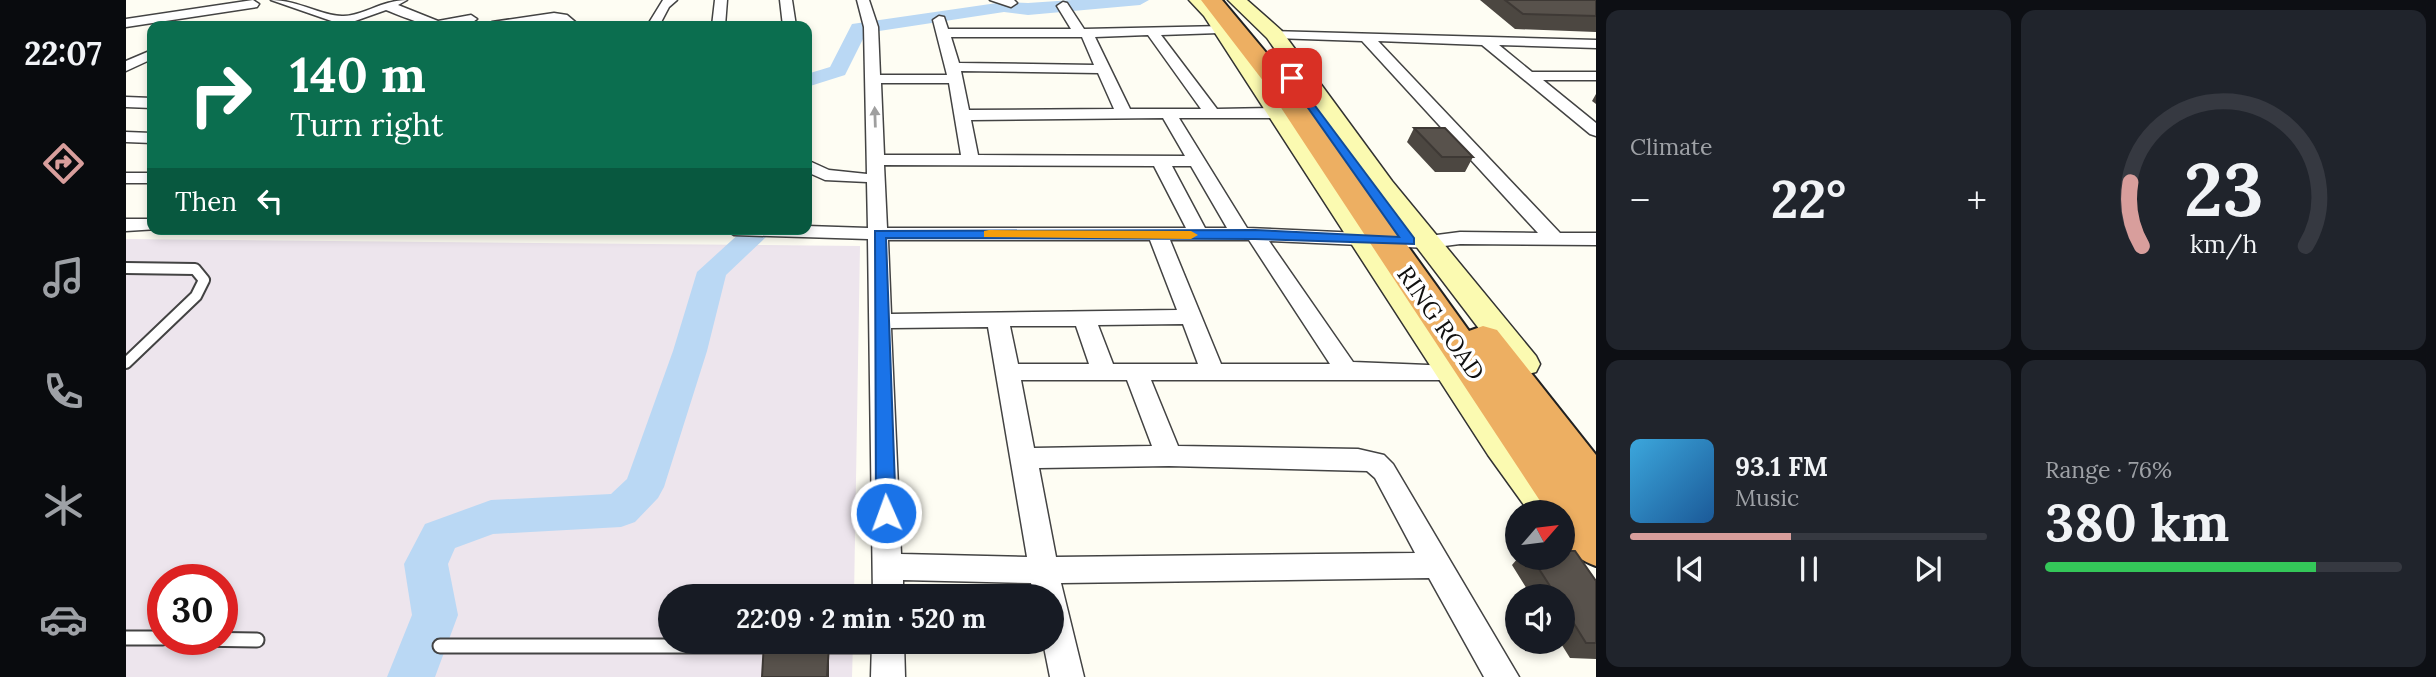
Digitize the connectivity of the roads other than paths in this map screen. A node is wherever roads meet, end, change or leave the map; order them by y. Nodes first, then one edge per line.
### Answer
1 (277, 0) edge
2 (401, 0) edge
3 (671, 0) edge
4 (721, 0) edge
5 (786, 0) edge
6 (853, 0) edge
7 (863, 0) edge
8 (996, 0) edge
9 (1237, 0) edge
10 (258, 1) edge
11 (1011, 3) dead end
12 (388, 5) junction
13 (1211, 5) edge
14 (1063, 6) dead end
15 (345, 20) joint
16 (218, 21) edge
17 (423, 21) edge
18 (526, 21) edge
19 (566, 21) edge
20 (656, 21) edge
21 (719, 21) edge
22 (789, 21) edge
23 (126, 25) edge
24 (864, 26) junction
25 (942, 27) joint
26 (1152, 32) junction
27 (1083, 33) junction
28 (1274, 34) junction
29 (1368, 39) junction
30 (1488, 42) junction
31 (1596, 44) edge
32 (147, 57) edge
33 (126, 69) edge
34 (1102, 69) junction
35 (147, 71) edge
36 (954, 73) junction
37 (1530, 76) junction
38 (1596, 76) edge
39 (873, 79) junction
40 (126, 102) edge
41 (147, 103) edge
42 (1279, 113) junction
43 (963, 115) junction
44 (1214, 115) junction
45 (1125, 116) junction
46 (1170, 116) junction
47 (1596, 131) edge
48 (126, 137) edge
49 (147, 138) edge
50 (970, 159) junction
51 (877, 160) junction
52 (1160, 160) junction
53 (1199, 161) junction
54 (812, 168) edge
55 (126, 178) edge
56 (147, 178) edge
57 (863, 178) junction
58 (126, 225) edge
59 (147, 225) edge
60 (812, 232) edge
61 (872, 234) junction
62 (1248, 234) junction
63 (1158, 235) junction
64 (1199, 235) junction
65 (1555, 239) junction
66 (1596, 239) edge
67 (1397, 241) junction
68 (126, 268) edge
69 (1191, 317) junction
70 (1085, 319) junction
71 (879, 321) junction
72 (998, 321) junction
73 (126, 363) edge
74 (1103, 370) junction
75 (1342, 370) junction
76 (1007, 372) junction
77 (1136, 372) junction
78 (1213, 372) junction
79 (1453, 374) junction
80 (1169, 456) junction
81 (1025, 458) junction
82 (1596, 460) edge
83 (1596, 488) edge
84 (1543, 500) edge
85 (1575, 536) edge
86 (1596, 545) edge
87 (1596, 556) edge
88 (1438, 565) junction
89 (888, 582) edge
90 (1046, 583) edge
91 (126, 638) edge
92 (147, 638) edge
93 (238, 640) edge
94 (257, 640) dead end
95 (440, 646) dead end
96 (1063, 654) edge
97 (888, 655) edge
98 (1068, 677) edge
99 (1502, 677) edge

1 - 15 street
2 - 12 street
3 - 20 street
4 - 21 street
5 - 22 street
6 - 24 street
7 - 24 street
8 - 11 street
9 - 28 street
10 - 16 street
10 - 23 street
12 - 15 street
12 - 17 street
13 - 26 street
13 - 42 street
13 - 67 highway, RING ROAD
14 - 27 street
18 - 19 street
24 - 39 street
24 - 57 street
25 - 27 street
25 - 36 street
26 - 27 street
26 - 44 street
27 - 34 street
28 - 29 street
28 - 67 street
29 - 30 street
29 - 65 street
30 - 31 street
30 - 37 street
32 - 33 street
33 - 35 street
34 - 36 street
34 - 45 street
36 - 39 street
36 - 43 street
37 - 38 street
37 - 47 street
51 -> 39 street
40 - 41 street
42 - 44 street
42 - 67 street
43 - 45 street
43 - 50 street
44 - 46 street
45 - 46 street
46 - 53 street
48 - 49 street
50 - 51 street
50 - 52 street
51 - 61 street
52 - 53 street
52 - 64 street
53 - 62 street
54 - 57 street
55 - 56 street
57 - 61 street
58 - 59 street
60 - 61 street
61 - 63 street
61 - 71 street
62 - 64 street
62 - 67 street
62 - 75 street
63 - 64 street
63 - 69 street
65 - 66 street
65 - 67 street
67 - 79 street
67 - 82 street
67 - 83 highway, RING ROAD
67 - 86 highway, RING ROAD
68 - 73 lane
69 - 70 street
69 - 78 street
70 - 72 street
70 - 74 street
71 - 72 street
71 - 89 street
72 - 76 street
74 - 76 street
74 - 77 street
75 - 78 street
75 - 79 street
76 - 81 street
77 - 78 street
77 - 80 street
79 - 84 street
80 - 81 street
80 - 88 street
81 - 90 street
85 - 87 street
88 - 90 street
88 - 99 street
89 - 90 street
91 - 92 lane
93 - 94 lane
95 - 97 lane
96 - 98 street

